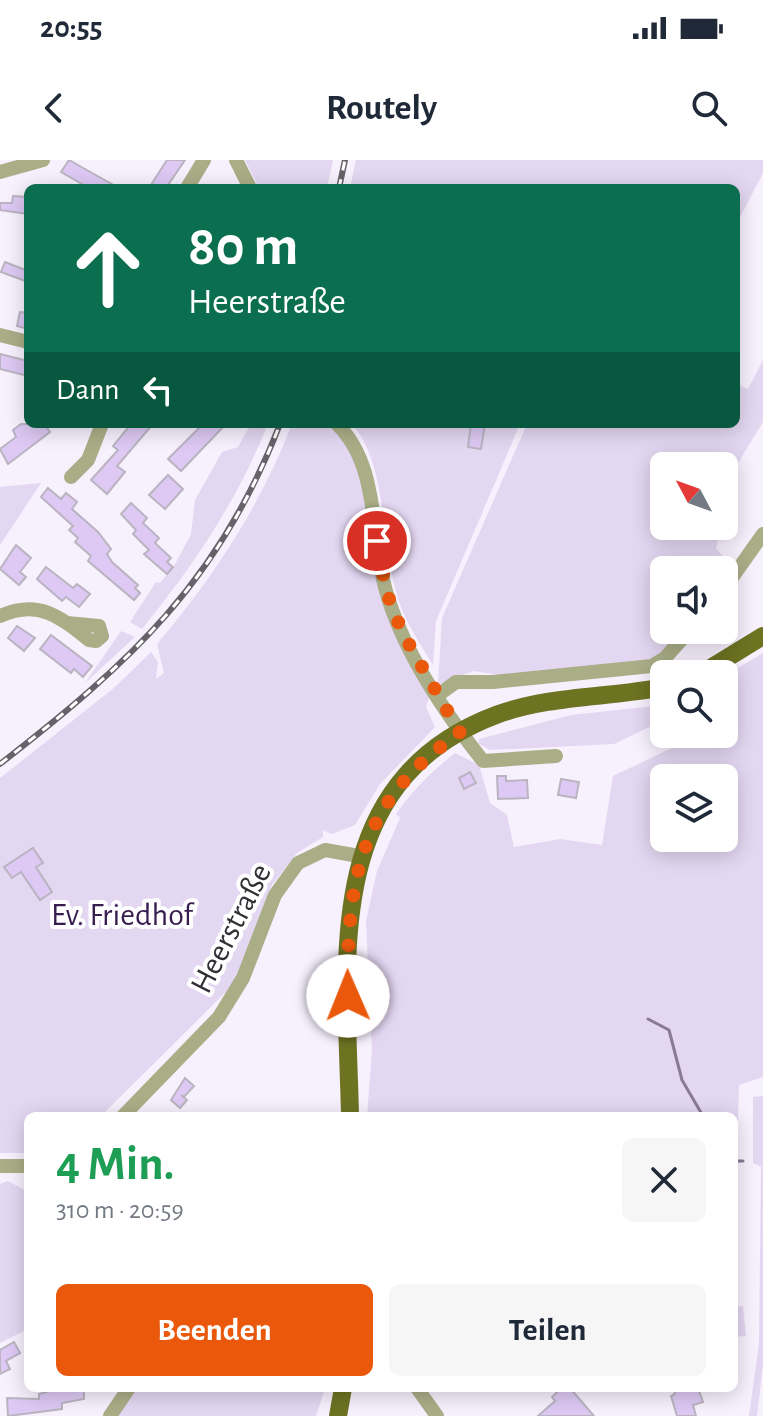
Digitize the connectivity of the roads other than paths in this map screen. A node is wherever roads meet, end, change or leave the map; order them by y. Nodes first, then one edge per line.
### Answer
1 (43, 160) edge
2 (204, 160) edge
3 (236, 160) edge
4 (0, 172) edge
5 (189, 184) edge
6 (248, 184) edge
7 (0, 335) edge
8 (24, 341) edge
9 (100, 428) edge
10 (342, 428) edge
11 (71, 477) dead end
12 (763, 534) edge
13 (738, 569) edge
14 (0, 616) edge
15 (67, 623) dead end
16 (763, 636) edge
17 (678, 644) edge
18 (724, 660) edge
19 (650, 689) edge
20 (438, 695) junction
21 (460, 733) junction
22 (556, 756) dead end
23 (359, 856) junction
24 (127, 1112) edge
25 (350, 1112) edge
26 (0, 1166) edge
27 (24, 1166) edge
28 (126, 1392) edge
29 (342, 1392) edge
30 (420, 1392) edge
31 (110, 1416) edge
32 (338, 1416) edge
33 (437, 1416) edge

1 - 4 street
2 - 5 street
3 - 6 street
7 - 8 street
9 - 11 street
10 - 20 street
12 - 13 street
14 - 15 street
16 - 18 main road
17 - 20 street
19 - 21 main road
20 - 21 street
21 - 22 street
21 - 23 main road
23 - 24 street, Heerstraße
23 - 25 main road
26 - 27 street
28 - 31 street
29 - 32 main road
30 - 33 street

